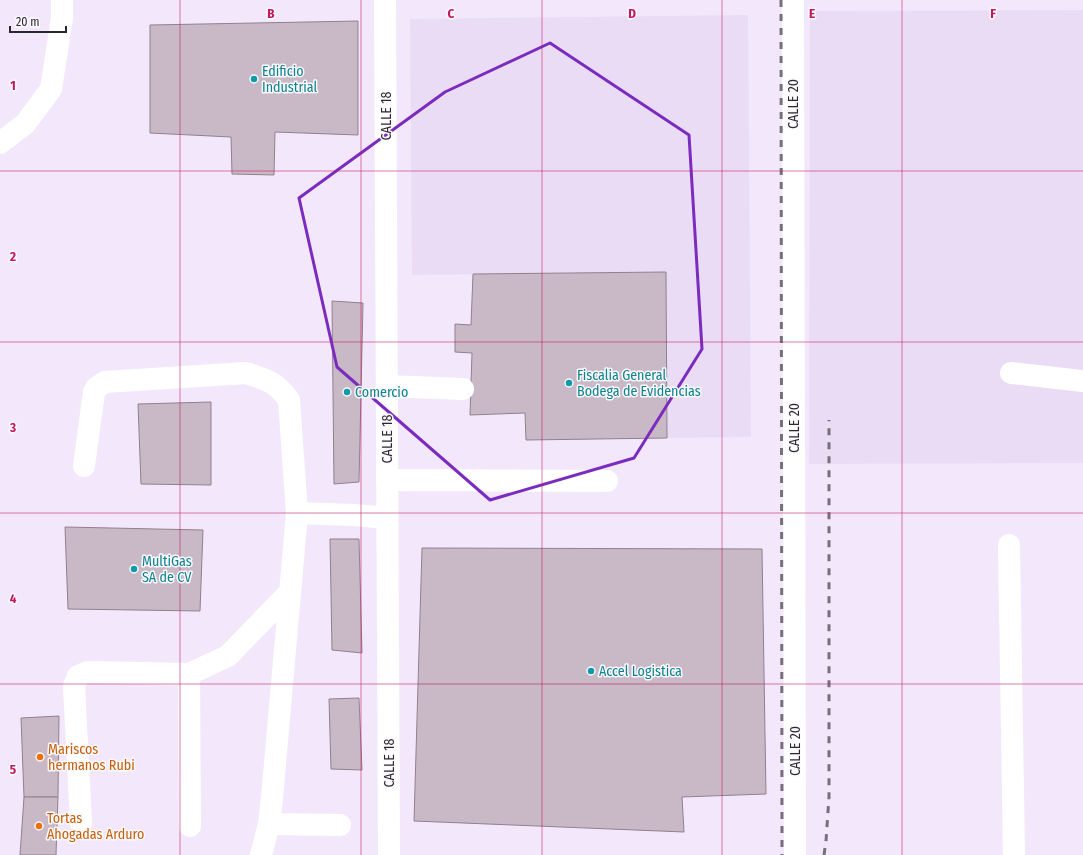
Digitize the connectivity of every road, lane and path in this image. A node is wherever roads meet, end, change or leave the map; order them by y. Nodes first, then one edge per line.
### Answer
1 (62, 0) edge
2 (385, 0) edge
3 (793, 0) edge
4 (0, 143) edge
5 (1011, 373) dead end
6 (1083, 381) edge
7 (387, 386) junction
8 (463, 389) dead end
9 (84, 466) dead end
10 (387, 480) junction
11 (607, 481) dead end
12 (296, 513) junction
13 (387, 518) junction
14 (1009, 545) dead end
15 (290, 592) junction
16 (189, 674) junction
17 (81, 823) dead end
18 (269, 824) junction
19 (340, 825) dead end
20 (190, 826) dead end
21 (261, 855) edge
22 (389, 855) edge
23 (795, 855) edge
24 (1014, 855) edge

1 - 4 street
2 - 7 street, CALLE 18
3 - 23 street, CALLE 20
5 - 6 street
7 - 8 street
7 - 10 street, CALLE 18
9 - 12 street
10 - 11 street
10 - 13 street, CALLE 18
12 - 13 street
12 - 15 street
13 - 22 street, CALLE 18
14 - 24 street
15 - 16 street
15 - 18 street
16 - 17 street
16 - 20 street
18 - 19 street
18 - 21 street

